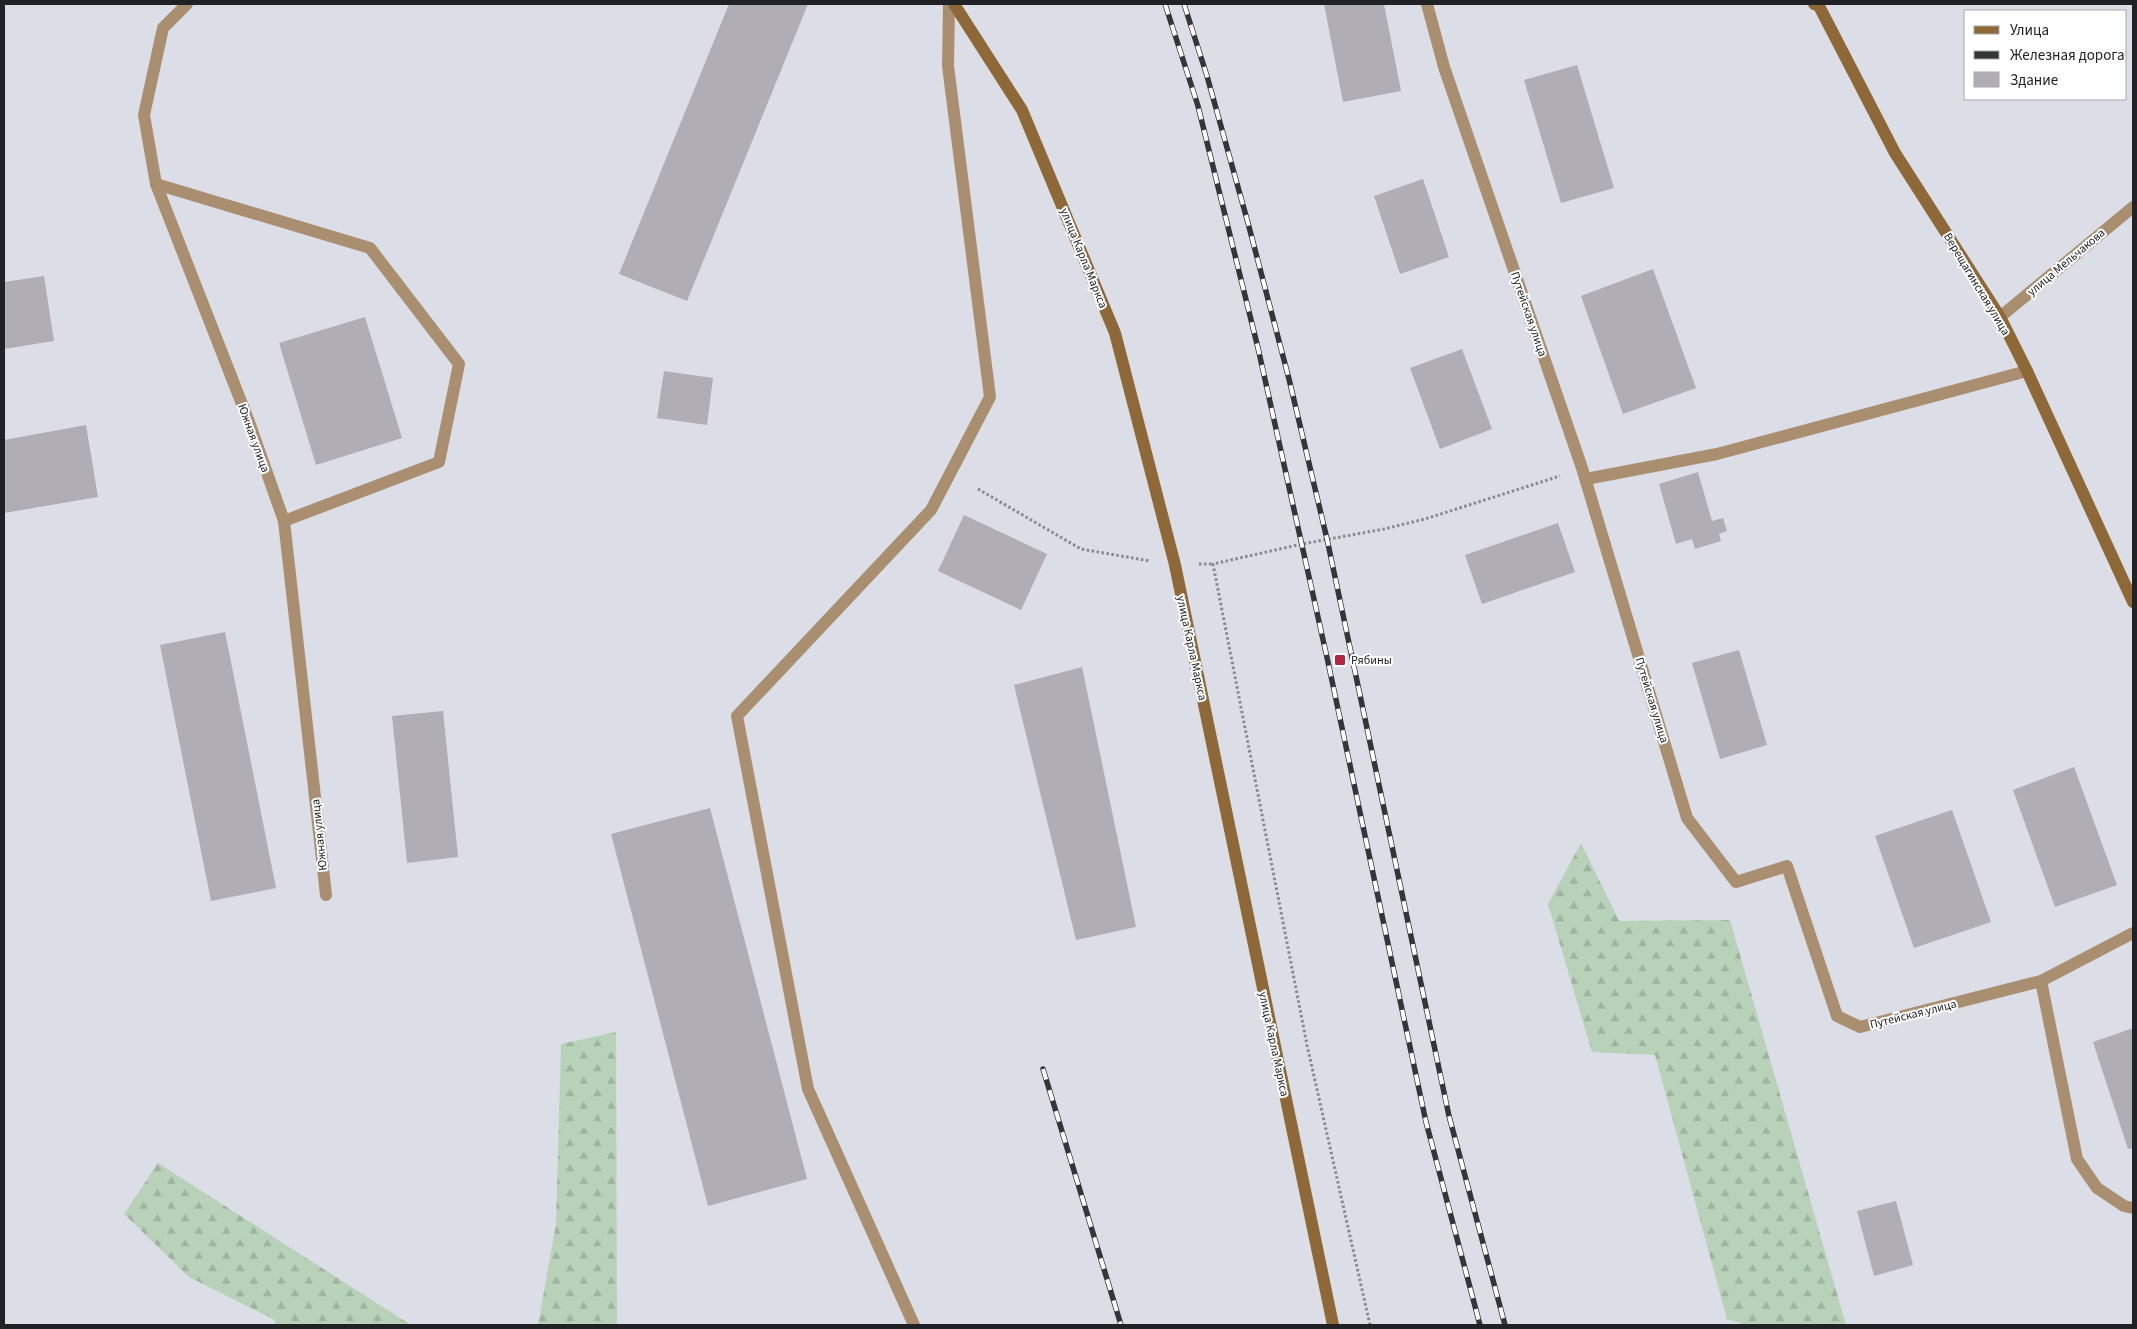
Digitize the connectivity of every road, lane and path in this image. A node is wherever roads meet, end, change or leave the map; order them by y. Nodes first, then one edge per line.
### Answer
1 (187, 4) edge
2 (949, 4) edge
3 (954, 4) edge
4 (1427, 4) edge
5 (1817, 4) edge
6 (156, 184) junction
7 (2133, 207) edge
8 (2000, 317) junction
9 (2027, 371) junction
10 (1584, 474) junction
11 (978, 489) dead end
12 (284, 521) junction
13 (1213, 564) junction
14 (1175, 566) junction
15 (2133, 602) edge
16 (326, 895) dead end
17 (2133, 933) edge
18 (2042, 981) junction
19 (2133, 1208) edge
20 (914, 1325) edge
21 (1333, 1325) edge
22 (1370, 1325) edge

1 - 6 street, Южная улица
2 - 20 street
3 - 14 main road, улица Карла Маркса
4 - 10 street, Путейская улица
5 - 8 main road, Верещагинская улица
6 - 12 street, Южная улица
6 - 12 street
7 - 8 street, улица Мельчакова
8 - 9 main road, Верещагинская улица
9 - 10 street
9 - 15 main road, Верещагинская улица
10 - 13 path
10 - 18 street, Путейская улица
11 - 14 path
12 - 16 street, Южная улица
13 - 14 path
13 - 22 path
14 - 21 main road, улица Карла Маркса
17 - 18 street, Путейская улица
18 - 19 street

